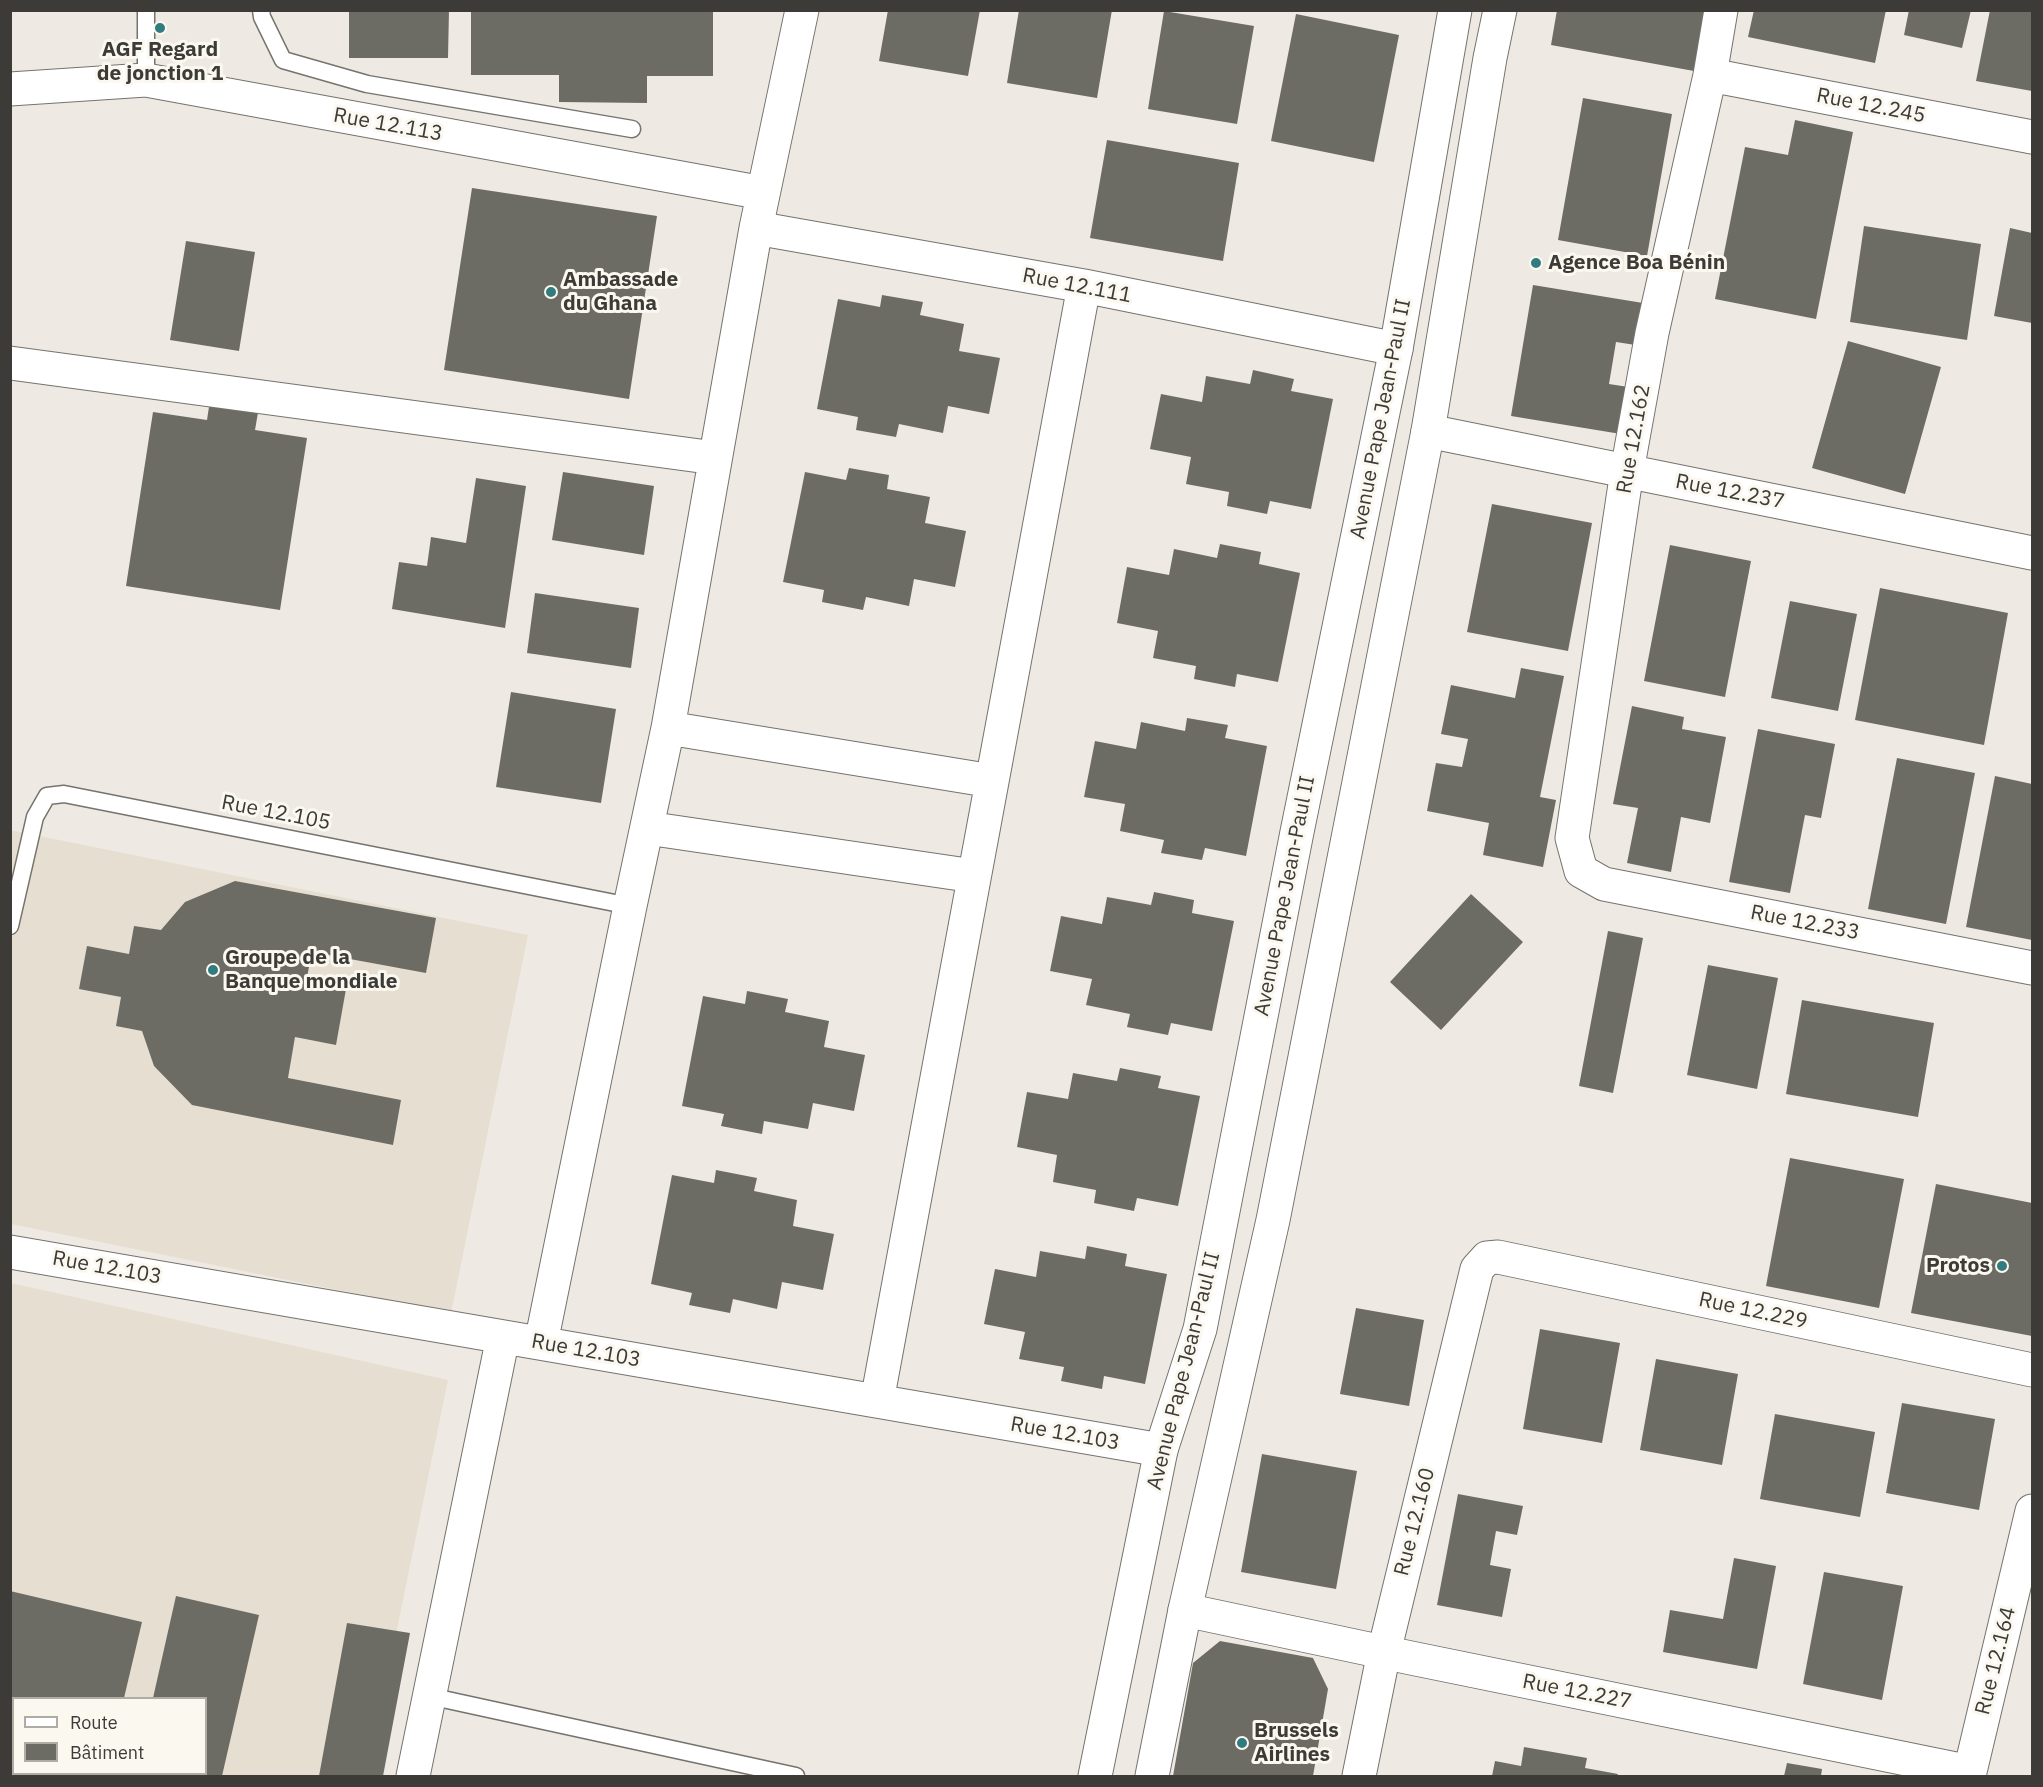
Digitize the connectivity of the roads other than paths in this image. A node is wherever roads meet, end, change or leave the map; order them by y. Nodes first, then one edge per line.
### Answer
1 (146, 10) edge
2 (261, 10) edge
3 (802, 10) edge
4 (1455, 10) edge
5 (1500, 10) edge
6 (1721, 10) edge
7 (1710, 75) junction
8 (146, 80) junction
9 (10, 89) edge
10 (632, 129) dead end
11 (2032, 137) edge
12 (763, 193) junction
13 (756, 228) junction
14 (1084, 286) junction
15 (1396, 349) junction
16 (10, 363) edge
17 (1428, 431) junction
18 (715, 458) junction
19 (1627, 471) junction
20 (2032, 553) edge
21 (668, 728) junction
22 (992, 781) junction
23 (647, 828) junction
24 (1581, 871) joint
25 (974, 876) junction
26 (630, 906) junction
27 (10, 926) edge
28 (2032, 968) edge
29 (10, 1252) edge
30 (1477, 1269) joint
31 (503, 1337) junction
32 (541, 1343) junction
33 (2032, 1370) edge
34 (877, 1401) junction
35 (1161, 1450) junction
36 (2032, 1512) edge
37 (1185, 1610) junction
38 (1384, 1652) junction
39 (429, 1696) junction
40 (1969, 1774) edge
41 (413, 1776) edge
42 (796, 1776) edge
43 (1095, 1776) edge
44 (1152, 1776) edge
45 (1359, 1776) edge

1 - 8 lane
2 - 10 lane
3 - 12 street
4 - 15 street, Avenue Pape Jean-Paul II
5 - 17 street
6 - 7 street, Rue 12.162
7 - 11 street, Rue 12.245
7 - 19 street, Rue 12.162
8 - 9 street, Rue 12.113
8 - 12 street, Rue 12.113
12 - 13 street
13 - 14 street, Rue 12.111
13 - 18 street
14 - 15 street, Rue 12.111
14 - 22 street
15 - 35 street, Avenue Pape Jean-Paul II
16 - 18 street
17 - 19 street, Rue 12.237
17 - 37 street
18 - 21 street
19 - 20 street, Rue 12.237
19 - 24 street, Rue 12.162
21 - 22 street
21 - 23 street
22 - 25 street
23 - 25 street
23 - 26 street
24 - 28 street, Rue 12.233
25 - 34 street
26 - 27 lane, Rue 12.105
26 - 32 street
29 - 31 street, Rue 12.103
30 - 33 street, Rue 12.229
30 - 38 street, Rue 12.160
31 - 32 street, Rue 12.103
31 - 39 street
32 - 34 street, Rue 12.103
34 - 35 street, Rue 12.103
35 - 43 street, Avenue Pape Jean-Paul II
36 - 40 street, Rue 12.164
37 - 38 street, Rue 12.227
37 - 44 street
38 - 40 street, Rue 12.227
38 - 45 street, Rue 12.160
39 - 41 street
39 - 42 lane

